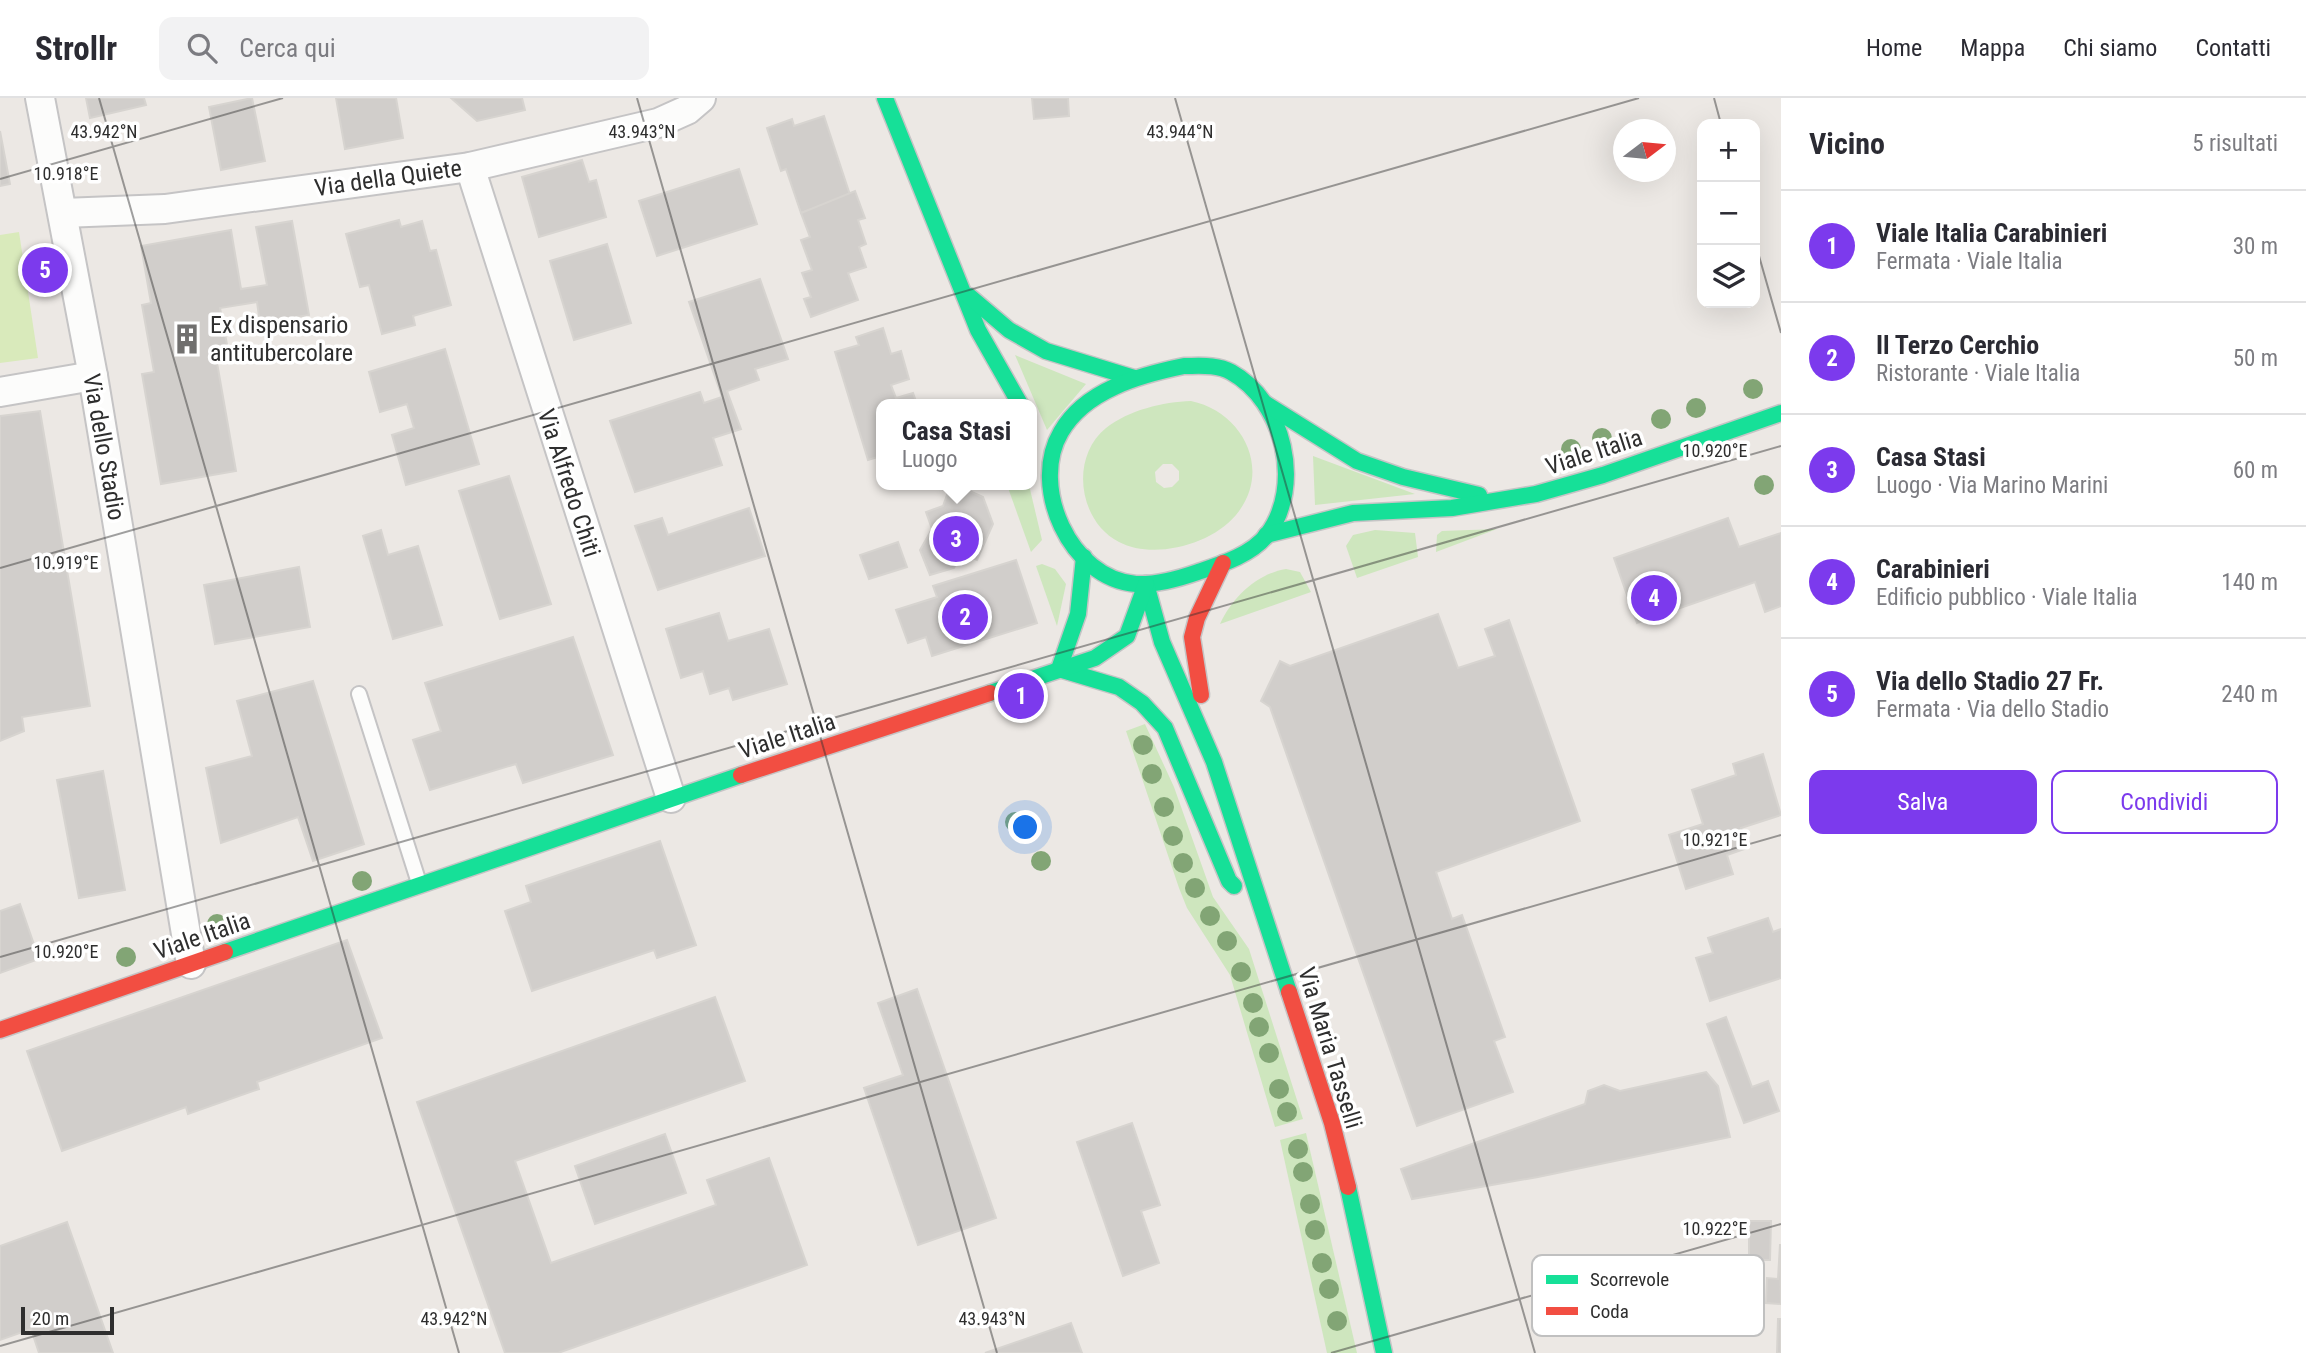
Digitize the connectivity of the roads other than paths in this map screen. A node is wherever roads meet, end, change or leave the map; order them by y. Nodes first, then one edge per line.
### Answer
1 (40, 98) edge
2 (701, 98) edge
3 (886, 98) edge
4 (470, 167) junction
5 (63, 213) junction
6 (965, 292) junction
7 (93, 376) junction
8 (1133, 378) junction
9 (0, 392) edge
10 (1017, 399) edge
11 (1266, 404) junction
12 (1781, 413) edge
13 (1039, 444) dead end
14 (1049, 471) junction
15 (1498, 499) junction
16 (1266, 536) junction
17 (1084, 558) junction
18 (1223, 563) junction
19 (1146, 584) junction
20 (1059, 670) junction
21 (359, 694) dead end
22 (1214, 762) junction
23 (671, 799) junction
24 (419, 885) junction
25 (1264, 916) junction
26 (191, 964) junction
27 (0, 1030) edge
28 (1384, 1353) edge

1 - 5 street, Via dello Stadio
2 - 4 street, Via della Quiete
3 - 6 street
4 - 5 street, Via della Quiete
4 - 23 street, Via Alfredo Chiti
5 - 7 street, Via dello Stadio
6 - 8 street
6 - 10 street
7 - 9 street
7 - 26 street, Via dello Stadio
8 - 11 street
8 - 14 street
11 - 15 street, Viale Italia
11 - 16 street
12 - 15 street, Viale Italia
13 - 14 street
14 - 17 street
15 - 16 street, Viale Italia
16 - 18 street
17 - 19 street
17 - 20 street
18 - 19 street
18 - 22 street, Via Maria Tasselli
19 - 20 street, Viale Italia
19 - 22 street, Via Maria Tasselli
20 - 23 street, Viale Italia
20 - 25 street
21 - 24 lane
22 - 25 street, Via Maria Tasselli
23 - 24 street, Viale Italia
24 - 26 street, Viale Italia
25 - 28 street, Via Maria Tasselli
26 - 27 street, Viale Italia

